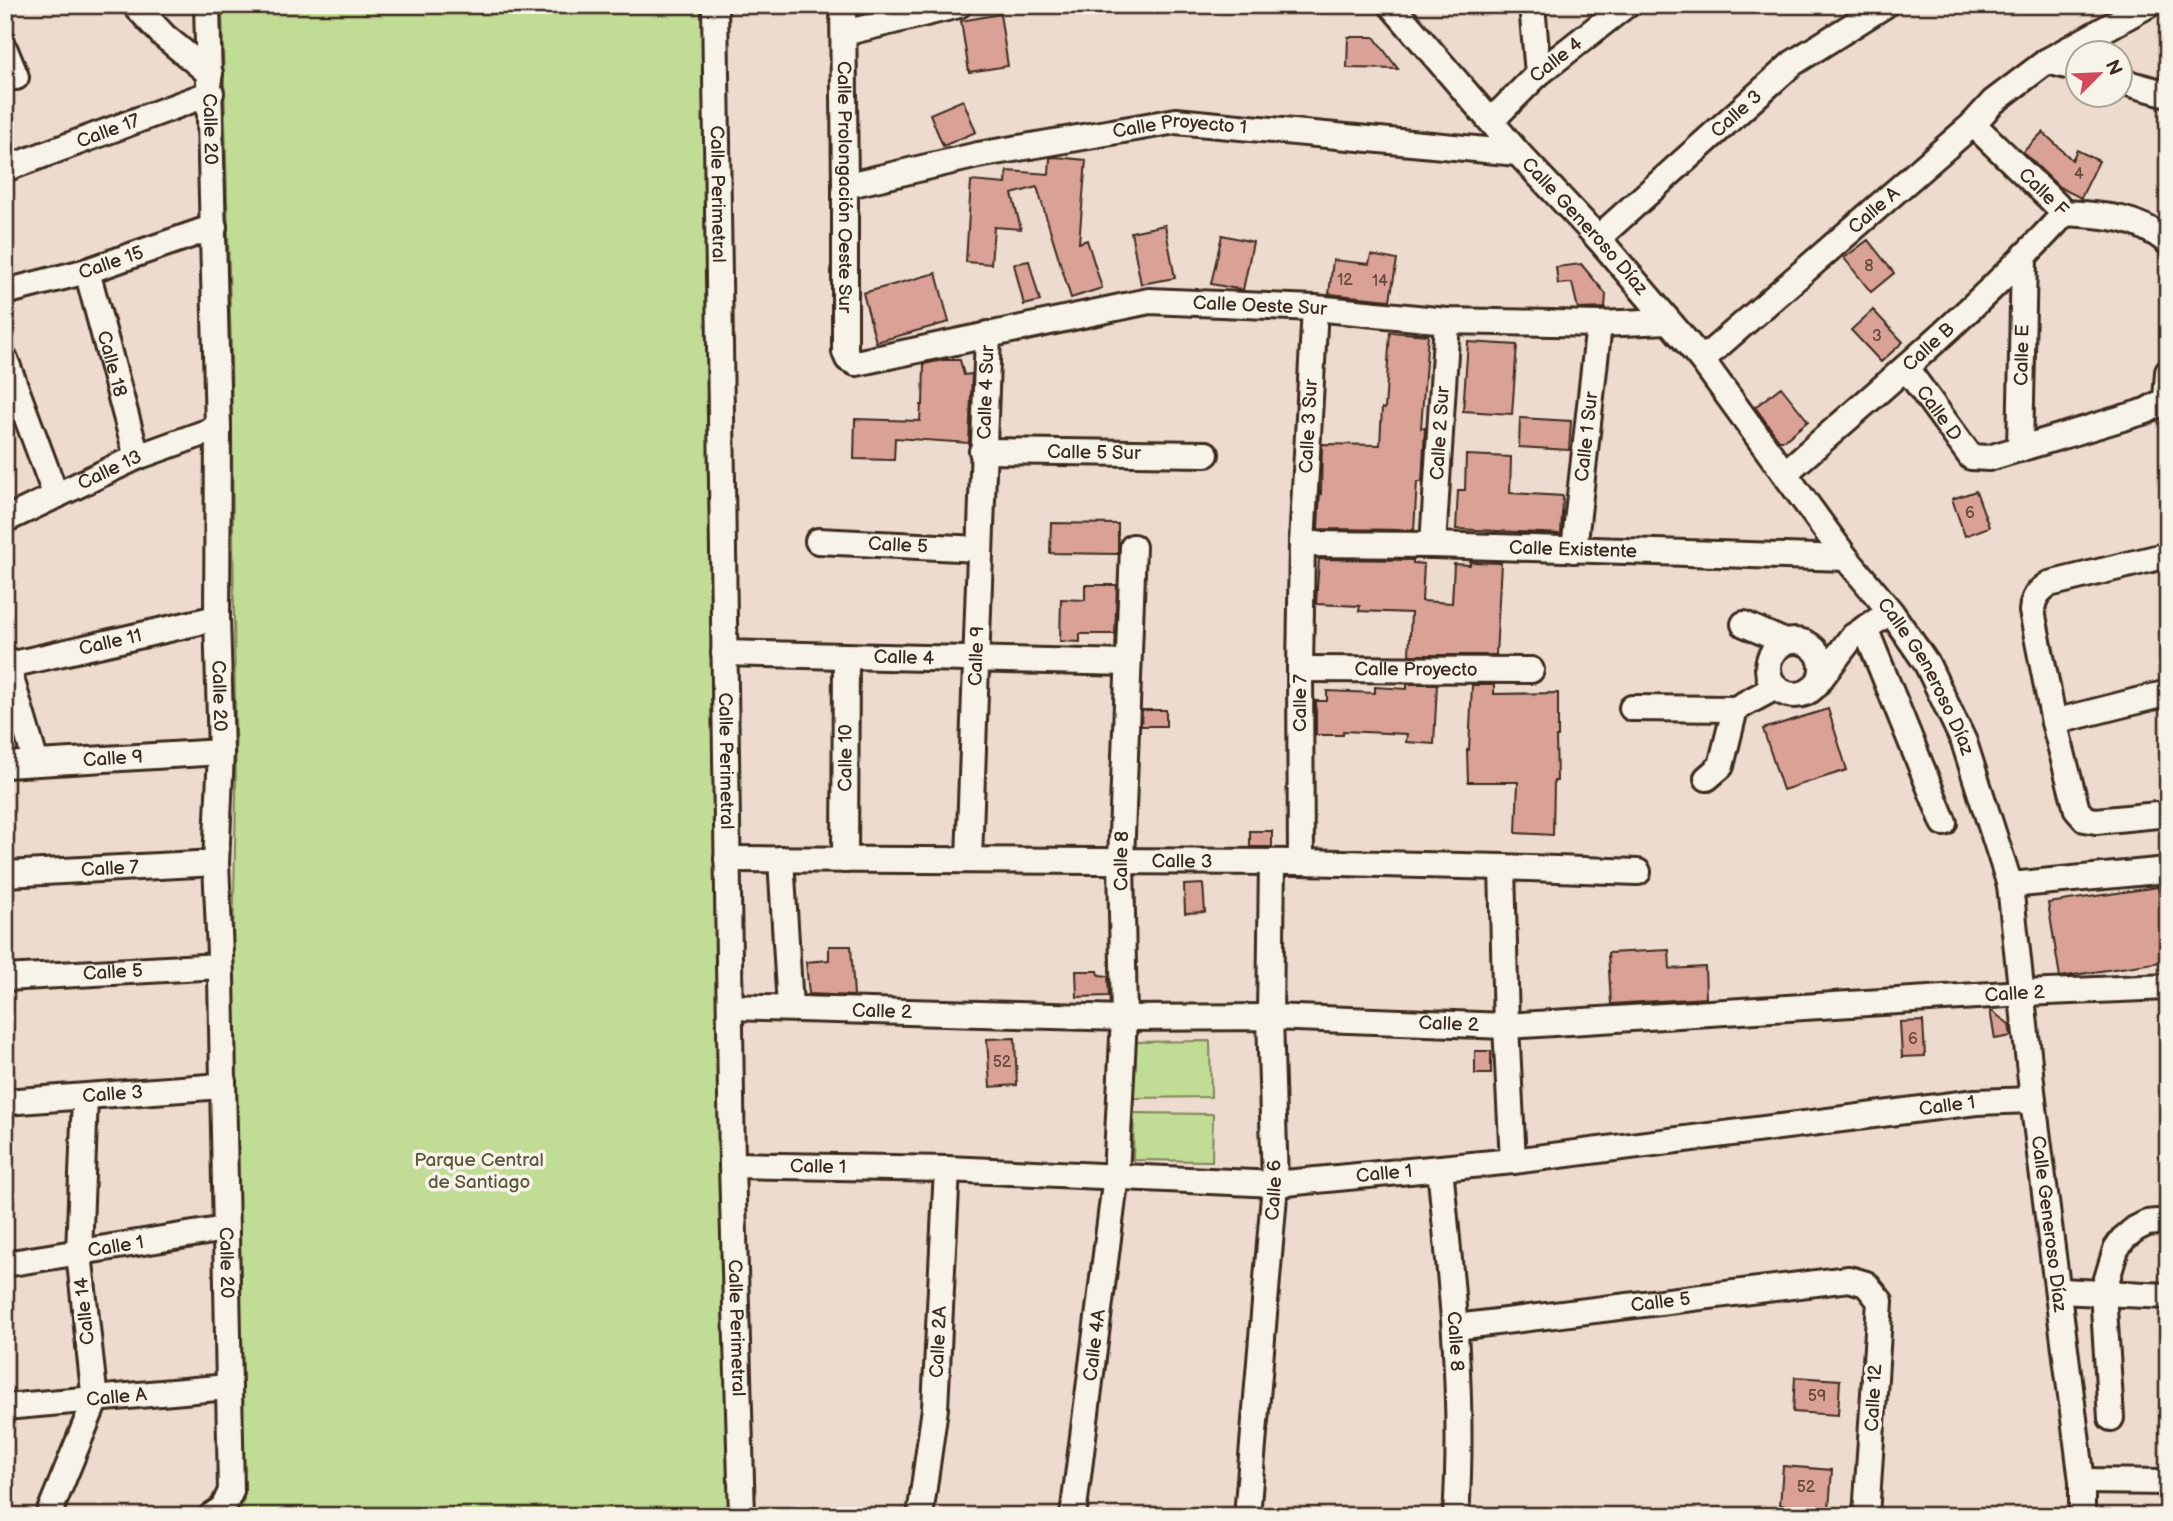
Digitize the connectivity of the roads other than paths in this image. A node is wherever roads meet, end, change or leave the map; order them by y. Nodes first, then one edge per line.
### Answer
1 (135, 5) edge
2 (207, 5) edge
3 (715, 5) edge
4 (843, 5) edge
5 (959, 5) edge
6 (1391, 5) edge
7 (1532, 5) edge
8 (1626, 5) edge
9 (1885, 5) edge
10 (2148, 5) edge
11 (844, 33) junction
12 (5, 50) edge
13 (2047, 61) junction
14 (2064, 65) edge
15 (1538, 74) junction
16 (16, 77) dead end
17 (210, 83) junction
18 (2134, 85) edge
19 (2168, 94) edge
20 (1492, 120) junction
21 (1973, 124) junction
22 (1518, 153) junction
23 (5, 169) edge
24 (845, 186) junction
25 (2065, 213) junction
26 (214, 228) junction
27 (1598, 238) junction
28 (2168, 242) edge
29 (2024, 258) junction
30 (87, 271) junction
31 (5, 292) edge
32 (1315, 308) junction
33 (1447, 321) junction
34 (1668, 321) junction
35 (1599, 324) junction
36 (988, 334) junction
37 (5, 359) edge
38 (1702, 360) junction
39 (856, 362) joint
40 (1906, 368) junction
41 (2168, 372) edge
42 (218, 428) junction
43 (2020, 449) junction
44 (982, 451) junction
45 (1206, 454) dead end
46 (136, 457) junction
47 (1785, 473) junction
48 (56, 496) junction
49 (5, 520) edge
50 (818, 541) dead end
51 (1302, 544) junction
52 (1433, 545) junction
53 (1133, 547) dead end
54 (979, 549) junction
55 (1574, 550) junction
56 (2168, 555) edge
57 (1846, 558) junction
58 (1891, 612) junction
59 (217, 618) junction
60 (1744, 624) dead end
61 (1858, 633) junction
62 (1785, 642) junction
63 (1815, 648) junction
64 (724, 653) junction
65 (846, 657) junction
66 (975, 659) junction
67 (6, 663) edge
68 (1128, 663) junction
69 (1300, 669) junction
70 (1531, 670) dead end
71 (1821, 678) junction
72 (1776, 687) junction
73 (2168, 693) edge
74 (1632, 708) dead end
75 (1735, 709) junction
76 (2054, 722) junction
77 (221, 752) junction
78 (36, 763) junction
79 (5, 765) edge
80 (1707, 778) dead end
81 (2168, 814) edge
82 (1944, 823) dead end
83 (727, 859) junction
84 (780, 859) junction
85 (969, 859) junction
86 (845, 860) junction
87 (1121, 861) junction
88 (1272, 862) junction
89 (1301, 862) junction
90 (216, 863) junction
91 (1502, 867) junction
92 (2168, 870) edge
93 (1638, 872) dead end
94 (5, 874) edge
95 (2010, 885) junction
96 (220, 966) junction
97 (5, 978) edge
98 (2168, 987) edge
99 (2023, 993) junction
100 (730, 1007) junction
101 (790, 1007) junction
102 (1269, 1017) junction
103 (1124, 1018) junction
104 (1506, 1026) junction
105 (222, 1086) junction
106 (85, 1097) junction
107 (2033, 1100) junction
108 (5, 1102) edge
109 (1513, 1161) junction
110 (732, 1165) junction
111 (947, 1169) junction
112 (1440, 1169) junction
113 (1116, 1175) junction
114 (1275, 1184) junction
115 (2168, 1221) edge
116 (225, 1229) junction
117 (79, 1253) junction
118 (5, 1264) edge
119 (1866, 1284) joint
120 (2059, 1291) junction
121 (2103, 1292) junction
122 (2168, 1296) edge
123 (1456, 1327) junction
124 (228, 1387) junction
125 (95, 1401) junction
126 (5, 1407) edge
127 (2110, 1418) dead end
128 (2082, 1480) junction
129 (2168, 1482) edge
130 (225, 1513) edge
131 (48, 1516) edge
132 (741, 1516) edge
133 (920, 1516) edge
134 (1073, 1516) edge
135 (1247, 1516) edge
136 (1456, 1516) edge
137 (1866, 1516) edge
138 (2082, 1516) edge

1 - 17 street
2 - 17 street, Calle 20
3 - 64 street, Calle Perimetral
4 - 11 street, Calle Prolongación Oeste Sur
5 - 11 street
6 - 20 street, Calle Generoso Díaz
7 - 15 street
8 - 15 street, Calle 4
9 - 27 street, Calle 3
10 - 13 street, Calle A
11 - 24 street, Calle Prolongación Oeste Sur
12 - 16 street
13 - 14 street
13 - 21 street, Calle A
15 - 20 street, Calle 4
17 - 23 street, Calle 17
17 - 26 street, Calle 20
18 - 19 street
20 - 22 street, Calle Generoso Díaz
21 - 25 street, Calle F
21 - 38 street, Calle A
22 - 24 street, Calle Proyecto 1
22 - 27 street, Calle Generoso Díaz
24 - 39 street, Calle Prolongación Oeste Sur
25 - 28 street, Calle F
25 - 29 street, Calle B
26 - 30 street, Calle 15
26 - 42 street, Calle 20
27 - 34 street, Calle Generoso Díaz
29 - 40 street, Calle B
29 - 43 street, Calle E
30 - 31 street, Calle 15
30 - 46 street, Calle 18
32 - 33 street, Calle Oeste Sur
32 - 36 street, Calle Oeste Sur
32 - 51 street, Calle 3 Sur
33 - 35 street, Calle Oeste Sur
33 - 52 street, Calle 2 Sur
34 - 35 street, Calle Oeste Sur
34 - 38 street, Calle Generoso Díaz
35 - 55 street, Calle 1 Sur
36 - 39 street, Calle Oeste Sur
36 - 44 street, Calle 4 Sur
37 - 48 street
38 - 47 street, Calle Generoso Díaz
40 - 43 street, Calle D
40 - 47 street, Calle B
41 - 43 street
42 - 46 street, Calle 13
42 - 59 street, Calle 20
44 - 45 street, Calle 5 Sur
44 - 54 street, Calle 9
46 - 48 street, Calle 13
47 - 57 street, Calle Generoso Díaz
48 - 49 street, Calle 13
50 - 54 street, Calle 5
51 - 52 street, Calle Existente
51 - 69 street, Calle 7
52 - 55 street, Calle Existente
53 - 68 street, Calle 8
54 - 66 street, Calle 9
55 - 57 street, Calle Existente
56 - 76 street
57 - 58 street, Calle Generoso Díaz
58 - 61 street
58 - 95 street, Calle Generoso Díaz
59 - 67 street, Calle 11
59 - 77 street, Calle 20
60 - 62 street
61 - 63 street
61 - 71 street
61 - 82 street
62 - 63 street
62 - 72 street
63 - 71 street
64 - 65 street, Calle 4
64 - 83 street, Calle Perimetral
65 - 66 street, Calle 4
65 - 86 street, Calle 10
66 - 68 street, Calle 4
66 - 85 street, Calle 9
67 - 78 street
68 - 87 street, Calle 8
69 - 70 street, Calle Proyecto
69 - 89 street, Calle 7
71 - 72 street
72 - 75 street
73 - 76 street
74 - 75 street
75 - 80 street
76 - 81 street
77 - 78 street, Calle 9
77 - 90 street, Calle 20
78 - 79 street, Calle 9
83 - 84 street, Calle 3
83 - 100 street, Calle Perimetral
84 - 86 street, Calle 3
84 - 101 street
85 - 86 street, Calle 3
85 - 87 street, Calle 3
87 - 88 street, Calle 3
87 - 103 street, Calle 8
88 - 89 street, Calle 3
88 - 102 street, Calle 6
89 - 91 street, Calle 3
90 - 94 street, Calle 7
90 - 96 street, Calle 20
91 - 93 street, Calle 3
91 - 104 street
92 - 95 street
95 - 99 street, Calle Generoso Díaz
96 - 97 street, Calle 5
96 - 105 street, Calle 20
98 - 99 street, Calle 2
99 - 104 street, Calle 2
99 - 107 street, Calle Generoso Díaz
100 - 101 street, Calle 2
100 - 110 street, Calle Perimetral
101 - 103 street, Calle 2
102 - 103 street, Calle 2
102 - 104 street, Calle 2
102 - 114 street, Calle 6
103 - 113 street, Calle 8
104 - 109 street
105 - 106 street, Calle 3
105 - 116 street, Calle 20
106 - 108 street, Calle 3
106 - 117 street, Calle 14
107 - 109 street, Calle 1
107 - 120 street, Calle Generoso Díaz
109 - 112 street, Calle 1
110 - 111 street, Calle 1
110 - 132 street, Calle Perimetral
111 - 113 street, Calle 1
111 - 133 street, Calle 2A
112 - 114 street, Calle 1
112 - 123 street, Calle 8
113 - 114 street, Calle 1
113 - 134 street, Calle 4A
114 - 135 street, Calle 6
115 - 121 street
116 - 117 street, Calle 1
116 - 124 street, Calle 20
117 - 118 street, Calle 1
117 - 125 street, Calle 14
119 - 123 street, Calle 5
119 - 137 street, Calle 12
120 - 121 street
120 - 128 street, Calle Generoso Díaz
121 - 122 street
121 - 127 street
123 - 136 street, Calle 8
124 - 125 street, Calle A
124 - 130 street, Calle 20
125 - 126 street, Calle A
125 - 131 street, Calle 14
128 - 129 street
128 - 138 street, Calle Generoso Díaz

